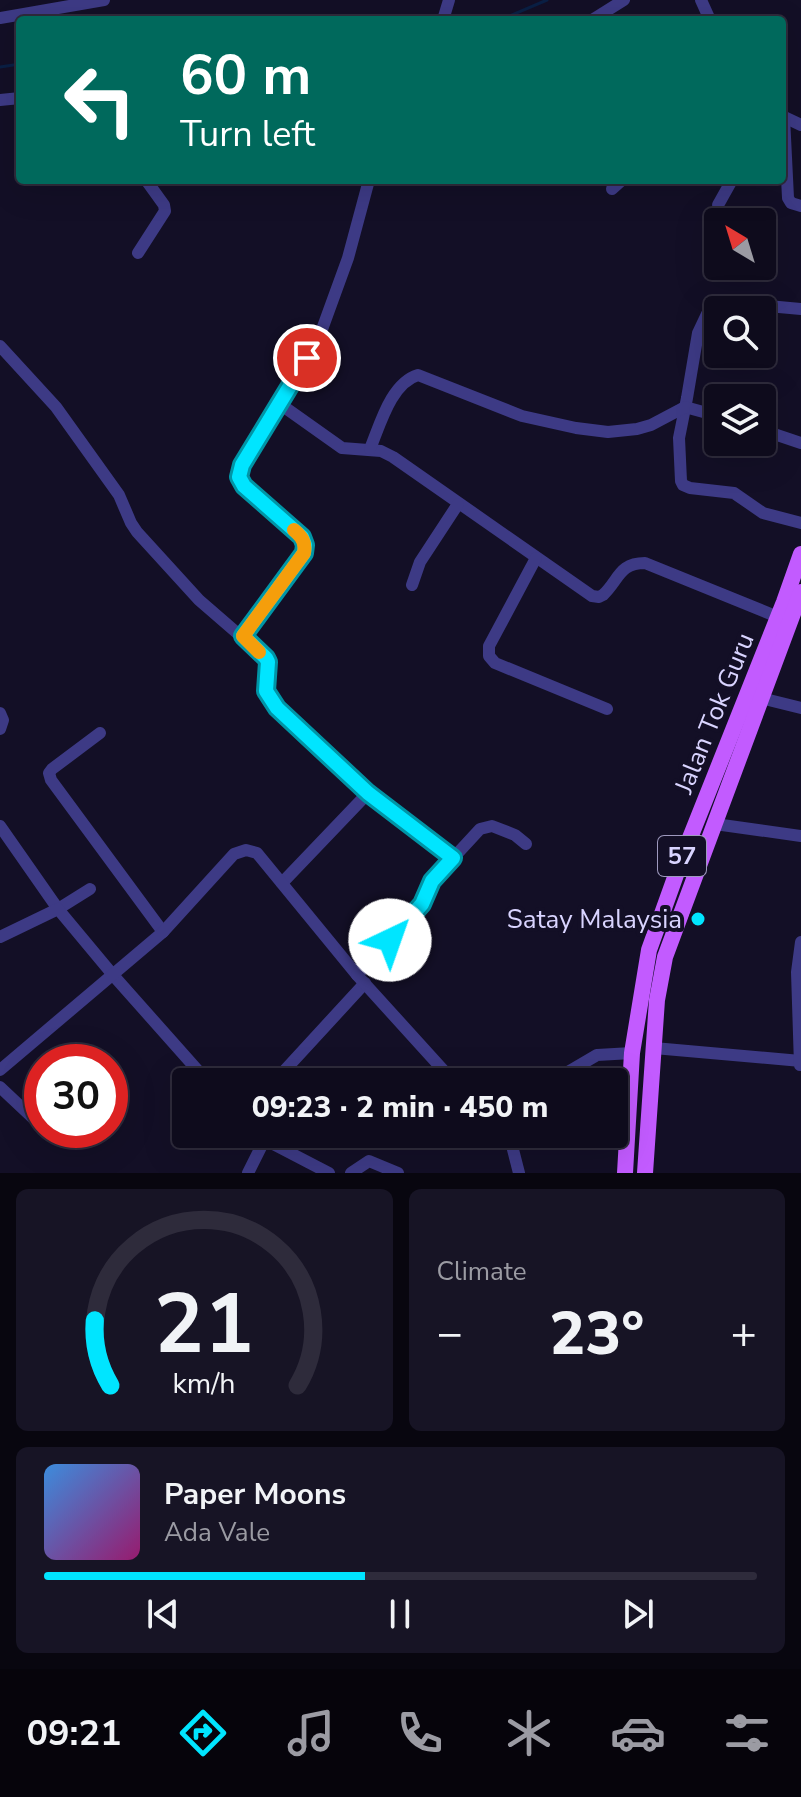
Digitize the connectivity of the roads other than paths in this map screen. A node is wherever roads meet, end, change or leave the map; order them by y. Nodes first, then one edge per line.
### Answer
1 (104, 0) edge
2 (624, 0) edge
3 (598, 16) edge
4 (0, 18) edge
5 (149, 184) edge
6 (368, 184) edge
7 (618, 184) edge
8 (730, 184) edge
9 (786, 184) edge
10 (612, 189) dead end
11 (718, 205) dead end
12 (801, 206) edge
13 (138, 253) dead end
14 (776, 307) edge
15 (801, 309) edge
16 (704, 320) edge
17 (0, 346) edge
18 (280, 404) junction
19 (685, 407) junction
20 (704, 412) edge
21 (776, 435) edge
22 (801, 443) edge
23 (370, 449) junction
24 (458, 504) junction
25 (801, 523) edge
26 (801, 554) edge
27 (536, 558) junction
28 (412, 585) dead end
29 (801, 592) edge
30 (778, 617) junction
31 (243, 636) junction
32 (761, 698) junction
33 (801, 708) edge
34 (607, 709) dead end
35 (0, 713) edge
36 (0, 729) edge
37 (100, 733) dead end
38 (368, 793) junction
39 (715, 824) junction
40 (0, 826) edge
41 (801, 836) edge
42 (526, 844) dead end
43 (453, 858) junction
44 (282, 883) junction
45 (90, 889) dead end
46 (58, 909) junction
47 (163, 932) junction
48 (0, 937) edge
49 (801, 942) edge
50 (113, 975) junction
51 (361, 979) junction
52 (654, 1048) junction
53 (632, 1053) junction
54 (800, 1063) edge
55 (196, 1068) edge
56 (286, 1068) edge
57 (441, 1068) edge
58 (574, 1068) edge
59 (0, 1070) edge
60 (0, 1087) edge
61 (24, 1110) edge
62 (259, 1148) edge
63 (281, 1148) edge
64 (513, 1148) edge
65 (248, 1173) edge
66 (329, 1173) edge
67 (351, 1173) edge
68 (398, 1173) edge
69 (519, 1173) edge
70 (625, 1173) edge
71 (645, 1173) edge

1 - 4 street
2 - 3 street
5 - 13 street
6 - 18 street
7 - 10 street
8 - 11 street
9 - 12 street
14 - 15 street
16 - 19 street
17 - 31 street
18 - 23 street
18 - 31 street
19 - 20 street
19 - 23 street
19 - 25 street
21 - 22 street
23 - 24 street
24 - 27 street
24 - 28 street
26 - 30 main road, Jalan Tok Guru / 57
27 - 30 street
27 - 34 street
29 - 32 main road, Jalan Tok Guru / 57
30 - 53 main road, Jalan Tok Guru / 57
31 - 38 street
32 - 33 street
32 - 39 main road, Jalan Tok Guru / 57
35 - 36 street
37 - 47 street
38 - 43 street
38 - 44 street
39 - 41 street
39 - 52 main road, Jalan Tok Guru / 57
40 - 46 street
42 - 43 street
43 - 51 street
44 - 47 street
44 - 51 street
45 - 46 street
46 - 48 street
46 - 50 street
47 - 50 street
49 - 54 street
50 - 55 street
50 - 59 street
51 - 56 street
51 - 57 street
52 - 54 street
52 - 71 main road, Jalan Tok Guru / 57
53 - 58 street
53 - 70 main road, Jalan Tok Guru / 57
60 - 61 street
62 - 65 street
63 - 66 street
64 - 69 street
67 - 68 street

